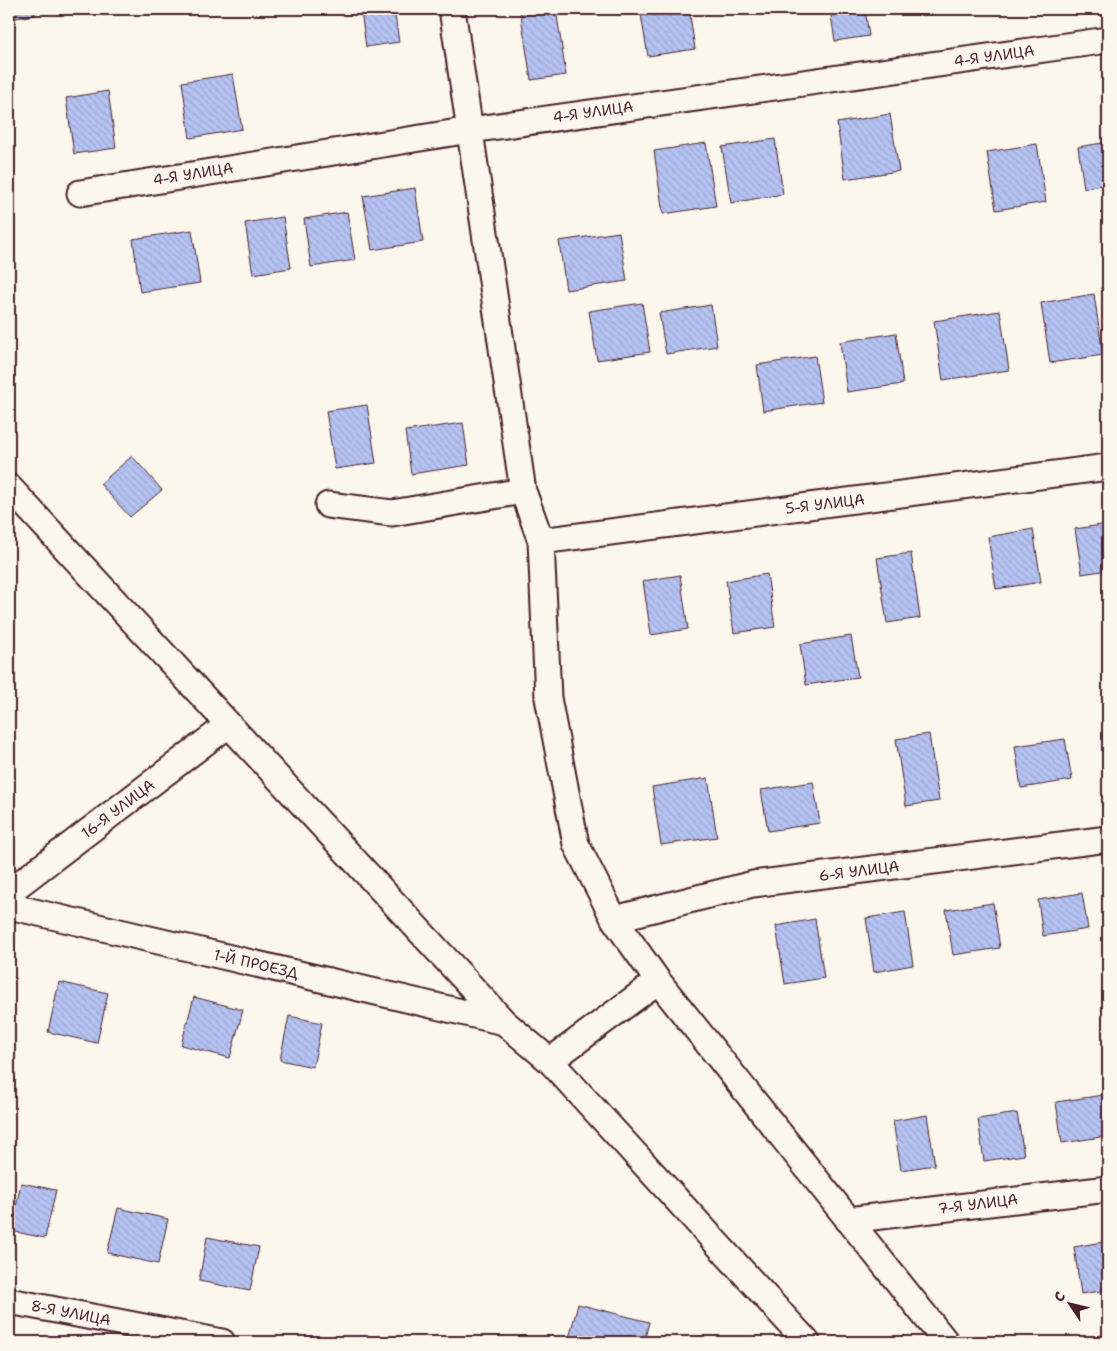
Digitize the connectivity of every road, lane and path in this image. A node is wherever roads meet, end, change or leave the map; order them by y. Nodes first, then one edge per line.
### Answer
1 (452, 9) edge
2 (1108, 40) edge
3 (470, 130) junction
4 (80, 193) dead end
5 (1108, 467) edge
6 (9, 487) edge
7 (523, 491) junction
8 (328, 505) dead end
9 (541, 541) junction
10 (228, 725) junction
11 (1108, 839) edge
12 (9, 892) edge
13 (9, 906) edge
14 (614, 919) junction
15 (658, 981) junction
16 (504, 1022) junction
17 (550, 1060) junction
18 (1108, 1189) edge
19 (848, 1220) junction
20 (9, 1301) edge
21 (222, 1342) edge
22 (807, 1342) edge
23 (946, 1342) edge

1 - 3 street
2 - 3 street, 4-Я УЛИЦА
3 - 4 street, 4-Я УЛИЦА
3 - 7 street
5 - 9 street, 5-Я УЛИЦА
6 - 10 street
7 - 8 street
7 - 9 street
9 - 14 street
10 - 12 street, 16-Я УЛИЦА
10 - 16 street
11 - 14 street, 6-Я УЛИЦА
13 - 16 street, 1-Й ПРОЕЗД
14 - 15 street
15 - 17 street
15 - 19 street
16 - 17 street
17 - 22 street
18 - 19 street, 7-Я УЛИЦА
19 - 23 street
20 - 21 street, 8-Я УЛИЦА

